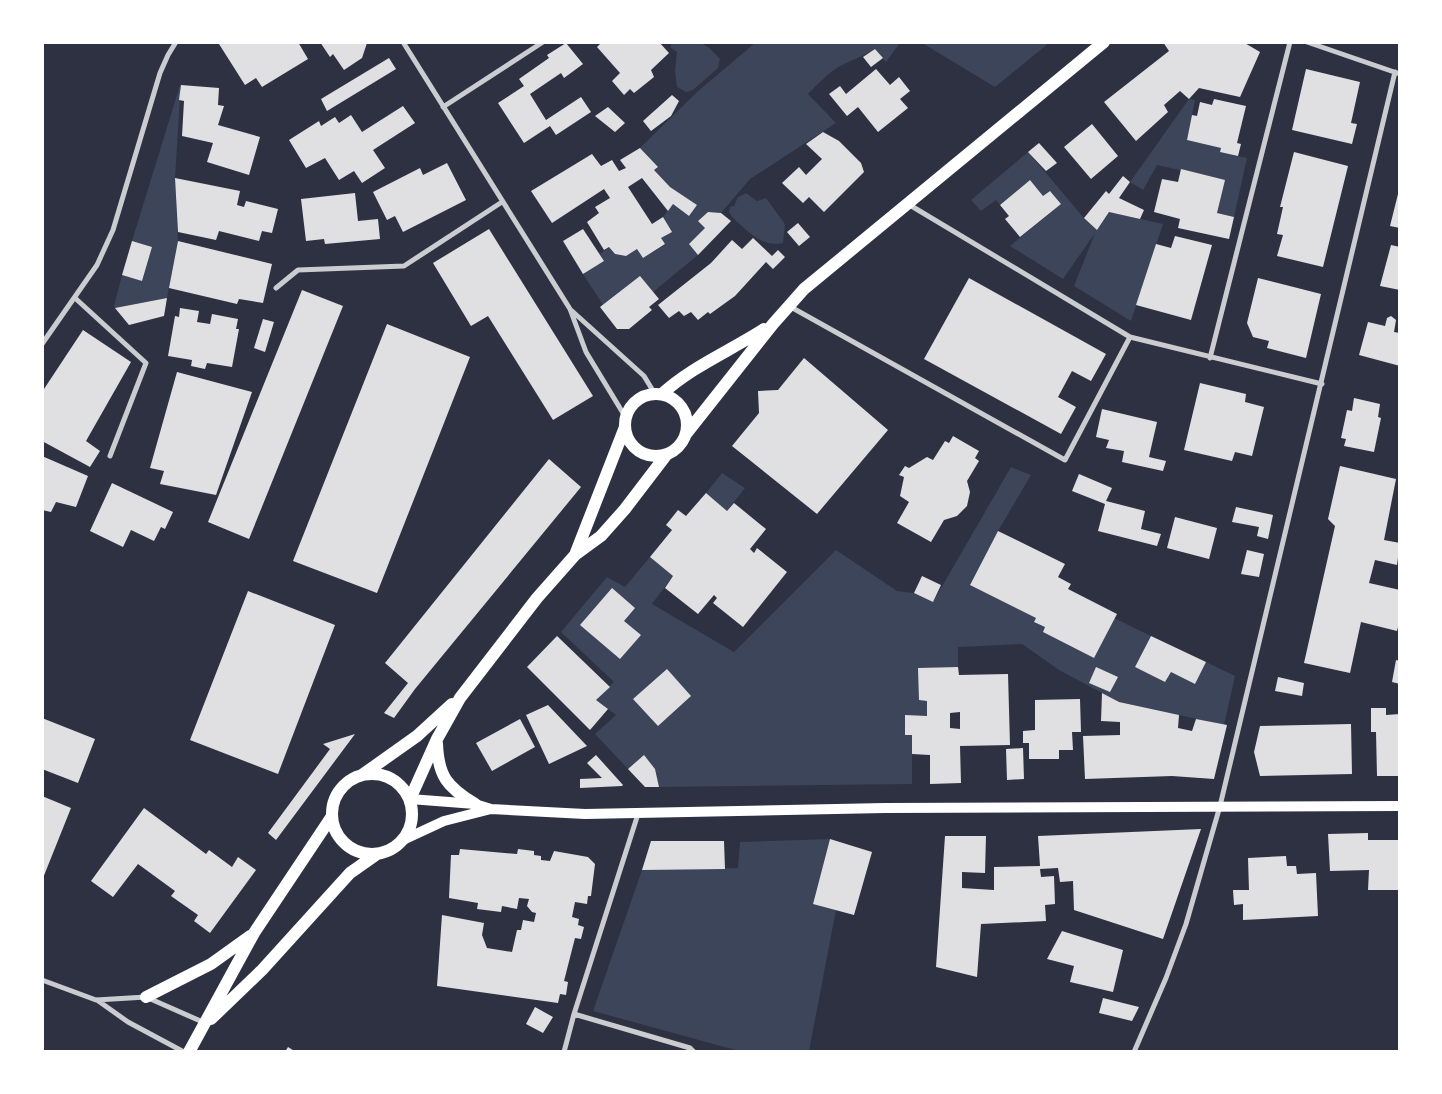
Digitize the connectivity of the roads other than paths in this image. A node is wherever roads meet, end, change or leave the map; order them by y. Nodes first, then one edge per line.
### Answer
1 (176, 42) edge
2 (403, 42) edge
3 (543, 42) edge
4 (1104, 42) edge
5 (1290, 42) edge
6 (1308, 42) edge
7 (1397, 73) edge
8 (443, 107) junction
9 (502, 202) junction
10 (908, 204) junction
11 (276, 288) dead end
12 (75, 298) junction
13 (788, 306) junction
14 (570, 309) junction
15 (773, 324) junction
16 (1130, 338) junction
17 (42, 344) edge
18 (1210, 358) junction
19 (1322, 384) junction
20 (658, 394) junction
21 (626, 423) junction
22 (686, 434) junction
23 (667, 454) junction
24 (110, 456) dead end
25 (575, 555) junction
26 (460, 698) junction
27 (437, 739) junction
28 (362, 775) junction
29 (410, 799) junction
30 (475, 804) junction
31 (1220, 806) junction
32 (1400, 806) edge
33 (491, 809) junction
34 (638, 814) junction
35 (332, 816) junction
36 (403, 840) junction
37 (378, 854) junction
38 (254, 933) junction
39 (42, 980) edge
40 (146, 997) junction
41 (96, 1000) junction
42 (574, 1014) junction
43 (206, 1024) junction
44 (184, 1052) edge
45 (189, 1052) edge
46 (564, 1052) edge
47 (694, 1052) edge
48 (1134, 1052) edge

1 - 12 street
2 - 8 street
3 - 8 street
4 - 10 main road
5 - 18 street
6 - 7 street
7 - 19 street
8 - 9 street
9 - 11 street
9 - 14 street
10 - 13 main road
10 - 16 street
12 - 17 street
12 - 24 street
13 - 15 main road
13 - 16 street
14 - 20 street
14 - 21 street
15 - 20 main road
15 - 22 main road
16 - 18 street
18 - 19 street
19 - 31 street
20 - 21 main road
20 - 22 main road
21 - 23 main road
21 - 25 main road
22 - 23 main road
23 - 25 main road
25 - 26 main road
26 - 27 main road
26 - 28 main road
27 - 29 main road
27 - 30 main road
28 - 29 main road
28 - 35 main road
29 - 30 main road
29 - 36 main road
30 - 33 main road
31 - 32 main road
31 - 34 main road
31 - 48 street
33 - 34 main road
33 - 36 main road
34 - 42 street
35 - 37 main road
35 - 38 main road
36 - 37 main road
37 - 43 main road
38 - 40 main road
38 - 43 main road
39 - 41 street
40 - 41 street
40 - 43 street
41 - 44 street
42 - 46 street
42 - 47 street
43 - 45 main road

